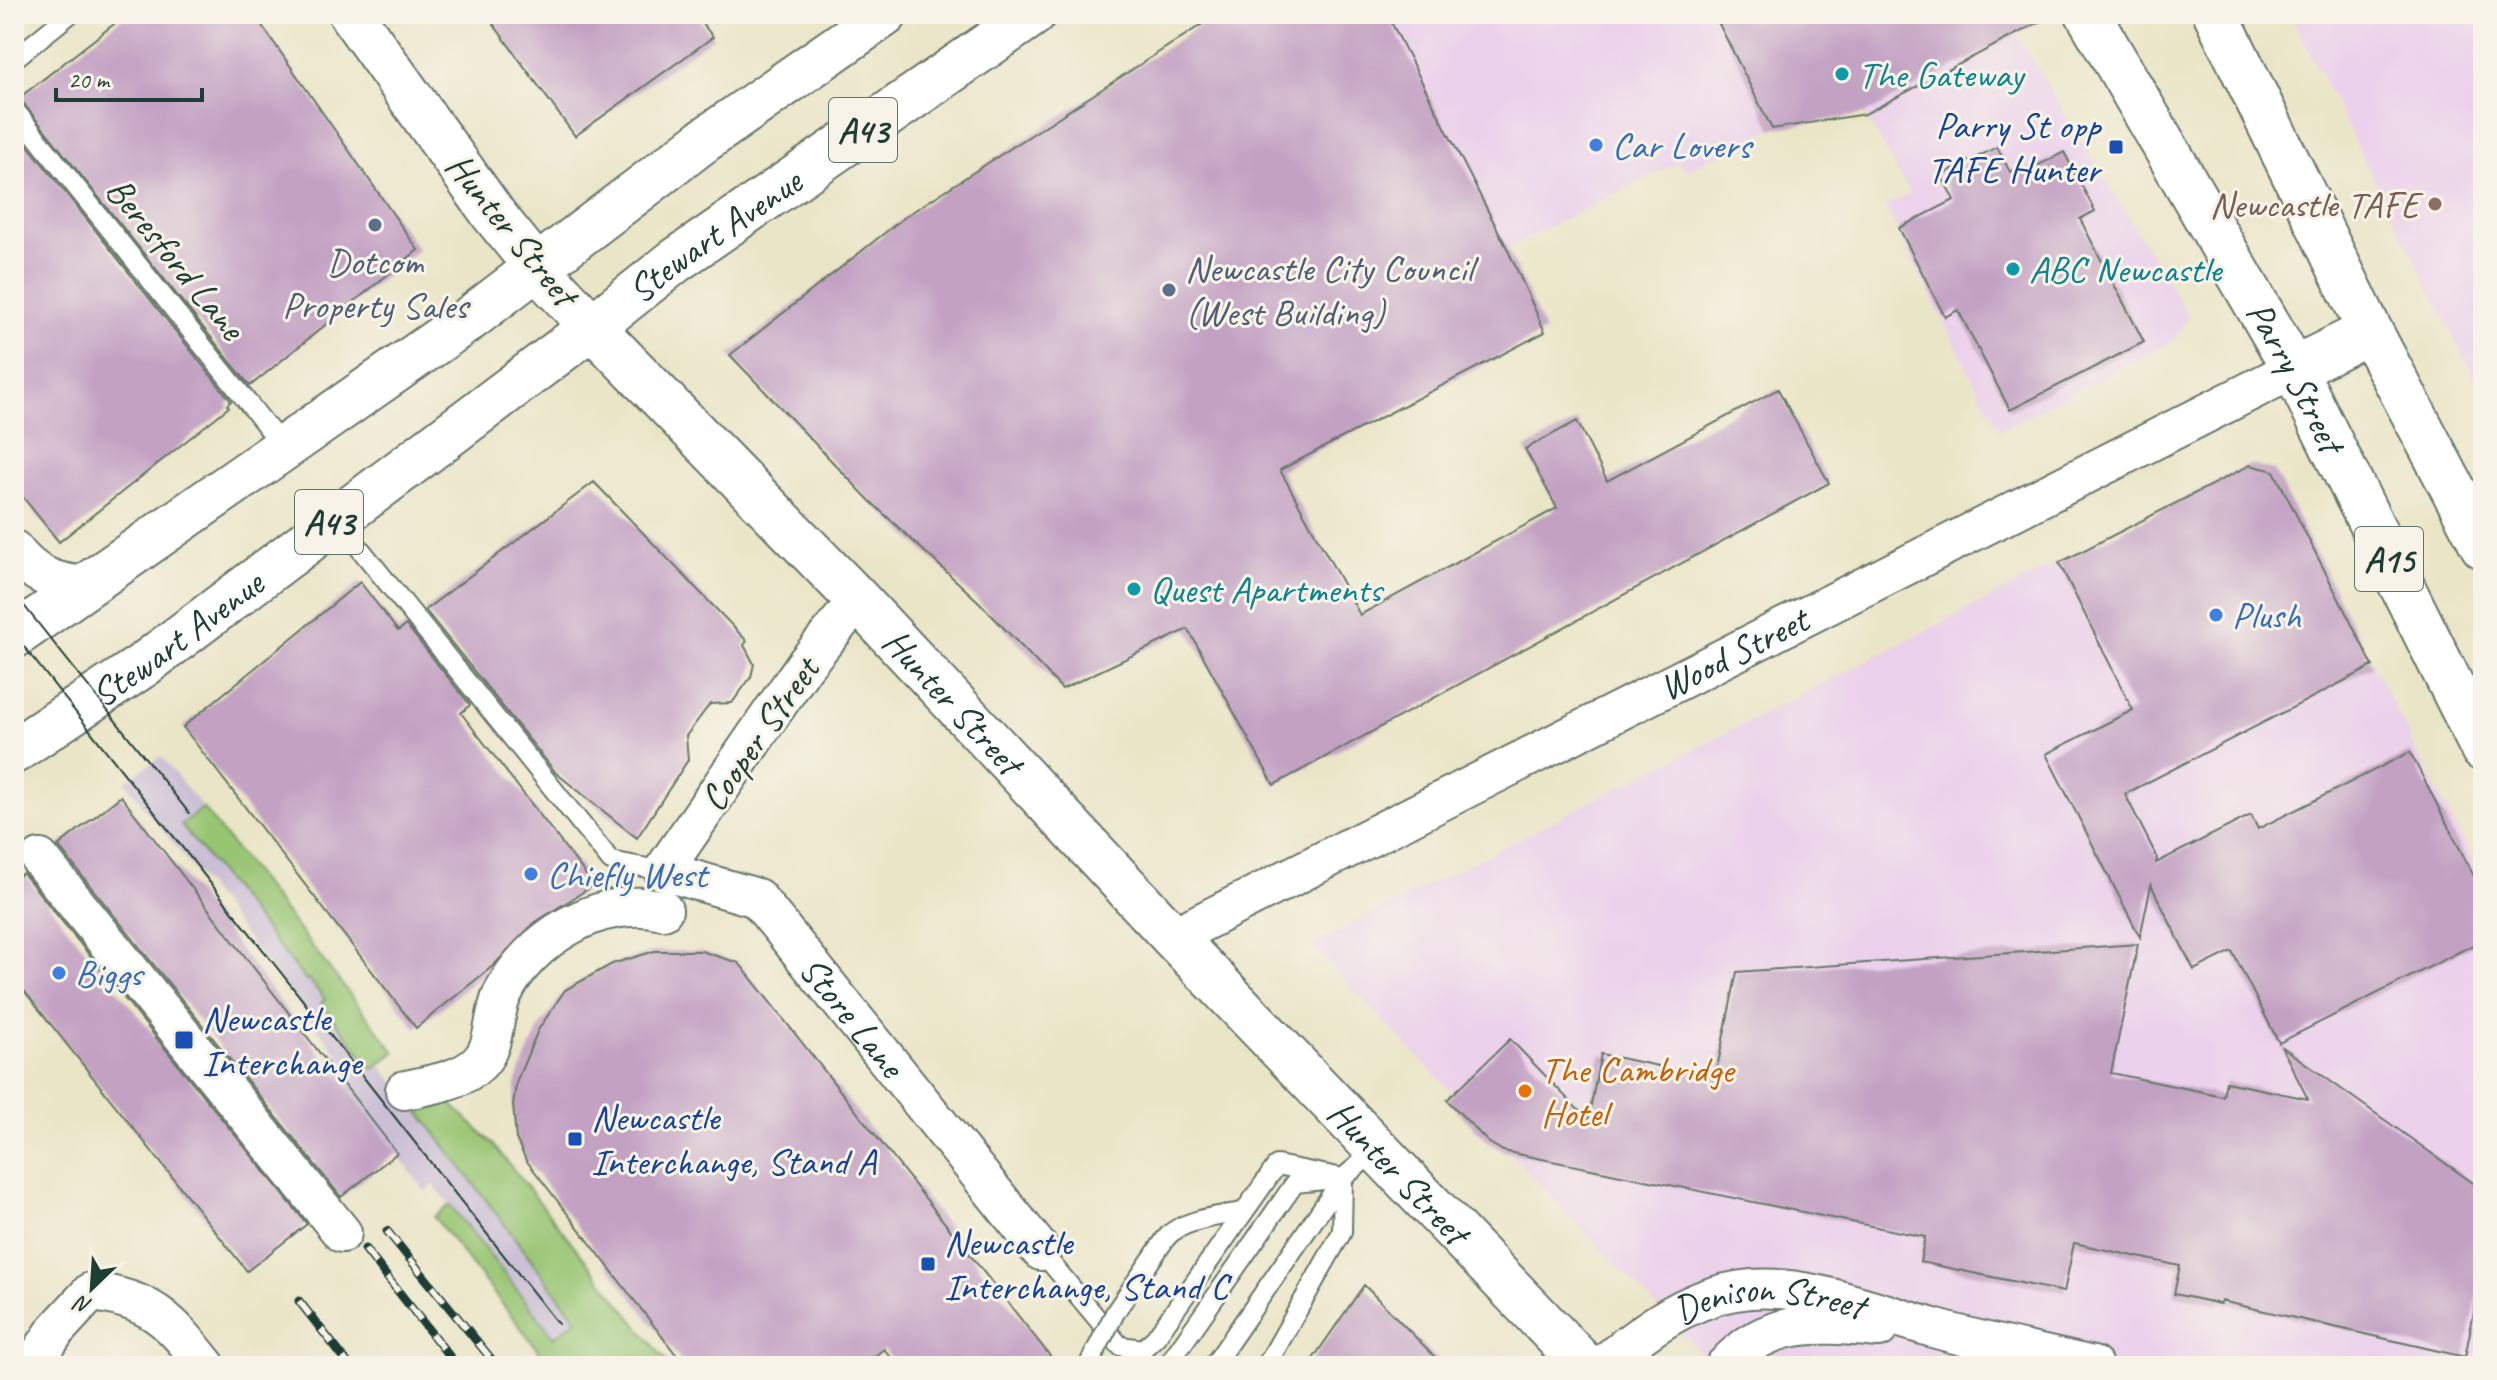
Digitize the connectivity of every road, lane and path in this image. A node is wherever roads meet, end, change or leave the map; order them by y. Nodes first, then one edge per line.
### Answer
1 (70, 14) edge
2 (351, 14) edge
3 (885, 14) edge
4 (1033, 14) edge
5 (2088, 14) edge
6 (2216, 14) edge
7 (14, 59) edge
8 (14, 109) edge
9 (537, 268) junction
10 (592, 327) junction
11 (2370, 331) junction
12 (2294, 369) junction
13 (285, 450) junction
14 (335, 518) junction
15 (2483, 546) edge
16 (14, 550) edge
17 (86, 586) junction
18 (858, 600) junction
19 (14, 636) edge
20 (2483, 749) edge
21 (14, 751) edge
22 (40, 859) dead end
23 (663, 871) junction
24 (663, 910) dead end
25 (1173, 937) junction
26 (405, 1090) dead end
27 (1376, 1150) junction
28 (1343, 1178) junction
29 (1242, 1212) junction
30 (342, 1233) dead end
31 (1041, 1251) joint
32 (1953, 1334) junction
33 (32, 1366) edge
34 (206, 1366) edge
35 (1088, 1366) edge
36 (1167, 1366) edge
37 (1213, 1366) edge
38 (1266, 1366) edge
39 (1585, 1366) edge
40 (1602, 1366) edge
41 (1725, 1366) edge
42 (2093, 1366) edge

1 - 7 lane
2 - 9 main road, Hunter Street
3 - 9 main road, A43
4 - 10 main road, Stewart Avenue / A43
5 - 12 main road, Parry Street / A15
6 - 11 main road, A15
8 - 13 lane, Beresford Lane
9 - 10 main road, Hunter Street
9 - 13 main road, A43
10 - 14 main road, Stewart Avenue / A43
10 - 18 main road, Hunter Street
11 - 12 main road
11 - 15 main road, A15
12 - 20 main road, Parry Street / A15
12 - 25 street, Wood Street
13 - 17 main road, A43
14 - 21 main road, Stewart Avenue / A43
14 - 23 lane, Store Lane
16 - 17 street
17 - 19 main road, A43
18 - 23 street, Cooper Street
18 - 25 main road, Hunter Street
22 - 30 street
23 - 31 street, Store Lane
24 - 26 street
25 - 27 main road, Hunter Street
27 - 28 lane
27 - 39 main road, Hunter Street
28 - 29 lane, Store Lane
28 - 36 lane
28 - 37 lane
28 - 38 lane
29 - 31 lane, Store Lane
29 - 35 lane, bridge
32 - 40 street, Denison Street
32 - 41 street, Denison Street
32 - 42 street, Denison Street
33 - 34 street

